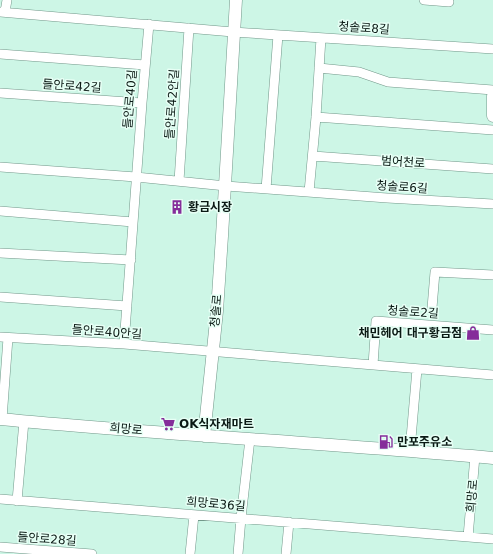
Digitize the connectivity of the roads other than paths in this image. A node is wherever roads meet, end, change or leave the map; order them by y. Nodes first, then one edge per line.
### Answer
1 (7, 0) edge
2 (236, 0) edge
3 (424, 0) edge
4 (449, 2) dead end
5 (3, 12) edge
6 (149, 24) junction
7 (189, 28) junction
8 (233, 32) junction
9 (278, 35) junction
10 (321, 38) junction
11 (493, 49) edge
12 (0, 54) edge
13 (145, 65) junction
14 (319, 68) junction
15 (493, 90) edge
16 (0, 93) edge
17 (493, 96) edge
18 (142, 103) junction
19 (493, 116) edge
20 (316, 117) junction
21 (493, 130) edge
22 (313, 156) junction
23 (0, 167) edge
24 (493, 169) edge
25 (136, 177) junction
26 (179, 182) junction
27 (226, 186) junction
28 (266, 189) junction
29 (309, 192) junction
30 (493, 204) edge
31 (0, 212) edge
32 (133, 222) junction
33 (0, 253) edge
34 (131, 260) junction
35 (493, 275) edge
36 (0, 297) edge
37 (127, 306) junction
38 (432, 308) dead end
39 (493, 330) edge
40 (4, 338) edge
41 (124, 344) junction
42 (212, 351) junction
43 (373, 365) junction
44 (417, 369) junction
45 (493, 375) edge
46 (1, 419) edge
47 (24, 421) junction
48 (204, 436) junction
49 (250, 439) junction
50 (410, 450) junction
51 (475, 456) junction
52 (493, 458) edge
53 (0, 499) edge
54 (17, 501) junction
55 (194, 515) junction
56 (241, 518) junction
57 (289, 522) junction
58 (468, 537) junction
59 (493, 539) edge
60 (0, 547) edge
61 (92, 554) edge
62 (190, 554) edge
63 (238, 554) edge
64 (286, 554) edge

1 - 5 street
2 - 8 street, 청솔로
3 - 4 street
5 - 6 street
6 - 7 street
6 - 13 street, 들안로40길
7 - 8 street
7 - 26 street, 들안로42안길
8 - 9 street, 청솔로8길
8 - 27 street, 청솔로
9 - 10 street, 청솔로8길
9 - 28 street
10 - 11 street, 청솔로8길
10 - 14 street
12 - 13 street
13 - 18 street, 들안로40길
14 - 15 street
14 - 20 street
16 - 18 street, 들안로42길
17 - 19 street
18 - 25 street, 들안로40길
20 - 21 street
20 - 22 street
22 - 24 street, 범어천로
22 - 29 street
23 - 25 street
25 - 26 street
25 - 32 street, 들안로40길
26 - 27 street
27 - 28 street, 청솔로6길
27 - 42 street, 청솔로
28 - 29 street, 청솔로6길
29 - 30 street, 청솔로6길
31 - 32 street
32 - 34 street, 들안로40길
33 - 34 street
34 - 37 street, 들안로40길
35 - 38 street
36 - 37 street
37 - 41 street, 들안로40길
39 - 43 street, 청솔로2길
40 - 41 street, 들안로40안길
40 - 46 street, 희망로
41 - 42 street, 들안로40안길
42 - 43 street
42 - 48 street, 청솔로
43 - 44 street
44 - 45 street
44 - 50 street
46 - 47 street, 희망로
47 - 48 street, 희망로
47 - 54 street
48 - 49 street, 희망로
49 - 50 street, 희망로
49 - 56 street
50 - 51 street, 희망로
51 - 52 street, 희망로
51 - 58 street, 희망로
53 - 54 street
54 - 55 street, 희망로36길
55 - 56 street, 희망로36길
55 - 62 street
56 - 57 street, 희망로36길
56 - 63 street
57 - 58 street, 희망로36길
57 - 64 street
58 - 59 street, 희망로36길
60 - 61 street, 들안로28길

